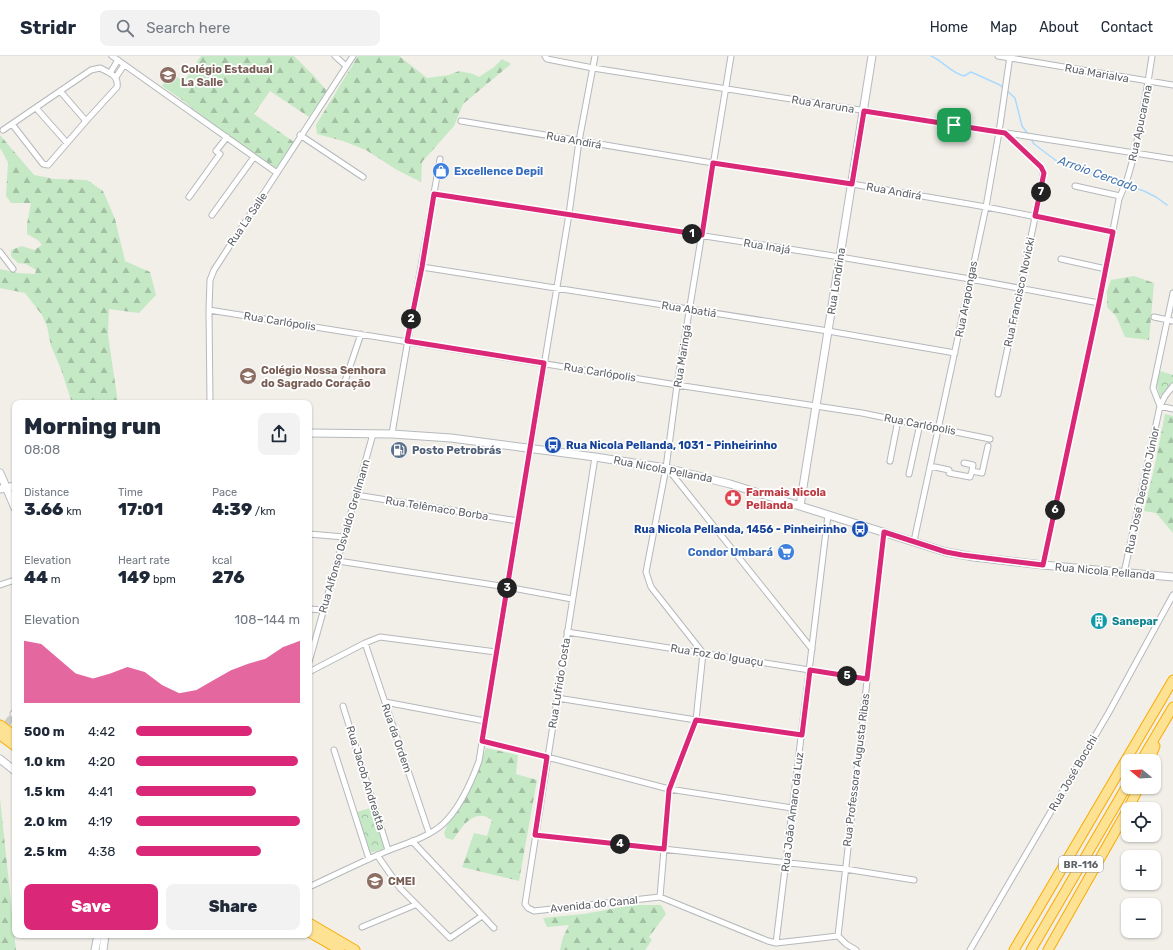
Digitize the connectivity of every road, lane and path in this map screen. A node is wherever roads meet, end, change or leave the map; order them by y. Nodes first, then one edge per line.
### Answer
1 (112, 56) edge
2 (335, 56) edge
3 (353, 56) edge
4 (545, 56) edge
5 (595, 56) edge
6 (731, 56) edge
7 (872, 56) edge
8 (998, 56) edge
9 (1152, 56) edge
10 (1010, 57) edge
11 (118, 60) junction
12 (124, 65) junction
13 (346, 66) junction
14 (593, 68) junction
15 (110, 73) junction
16 (116, 77) junction
17 (1148, 82) junction
18 (1173, 85) edge
19 (726, 89) junction
20 (60, 91) junction
21 (36, 108) junction
22 (864, 111) junction
23 (461, 120) dead end
24 (86, 121) junction
25 (12, 124) junction
26 (2, 130) dead end
27 (999, 132) junction
28 (1005, 133) junction
29 (300, 135) junction
30 (227, 138) junction
31 (579, 141) junction
32 (67, 143) junction
33 (1135, 152) junction
34 (254, 157) junction
35 (440, 159) dead end
36 (1173, 159) edge
37 (713, 163) junction
38 (277, 173) junction
39 (363, 177) dead end
40 (852, 184) junction
41 (1075, 186) dead end
42 (434, 194) junction
43 (1120, 196) junction
44 (189, 197) dead end
45 (986, 207) junction
46 (569, 214) junction
47 (212, 215) dead end
48 (1035, 216) junction
49 (1113, 232) junction
50 (702, 235) junction
51 (0, 252) edge
52 (840, 257) junction
53 (1061, 259) dead end
54 (422, 267) junction
55 (13, 269) dead end
56 (1106, 269) junction
57 (970, 279) junction
58 (556, 288) junction
59 (1020, 289) junction
60 (1173, 293) edge
61 (1099, 303) junction
62 (690, 309) junction
63 (209, 310) junction
64 (1154, 317) dead end
65 (1170, 320) edge
66 (828, 331) junction
67 (361, 334) junction
68 (407, 341) junction
69 (955, 353) junction
70 (544, 363) junction
71 (345, 381) dead end
72 (677, 385) junction
73 (1173, 386) edge
74 (998, 394) dead end
75 (210, 400) edge
76 (816, 406) junction
77 (1160, 406) junction
78 (1173, 409) edge
79 (898, 420) junction
80 (920, 424) junction
81 (939, 428) junction
82 (312, 433) edge
83 (373, 434) junction
84 (392, 434) junction
85 (990, 439) dead end
86 (988, 446) dead end
87 (530, 448) junction
88 (595, 457) junction
89 (890, 461) dead end
90 (964, 463) dead end
91 (930, 466) junction
92 (667, 468) junction
93 (972, 471) junction
94 (0, 473) edge
95 (909, 474) dead end
96 (3, 489) edge
97 (356, 495) junction
98 (12, 503) edge
99 (800, 506) junction
100 (828, 515) junction
101 (518, 521) junction
102 (884, 532) junction
103 (312, 534) edge
104 (344, 537) junction
105 (914, 541) junction
106 (338, 561) junction
107 (1043, 565) junction
108 (1124, 573) junction
109 (1173, 577) edge
110 (12, 581) edge
111 (0, 585) edge
112 (507, 587) junction
113 (1173, 595) edge
114 (572, 599) junction
115 (312, 609) edge
116 (324, 610) junction
117 (567, 632) junction
118 (365, 643) junction
119 (812, 649) junction
120 (312, 652) edge
121 (496, 652) junction
122 (703, 653) junction
123 (312, 670) edge
124 (810, 670) junction
125 (867, 679) junction
126 (1173, 680) edge
127 (556, 698) junction
128 (385, 702) junction
129 (343, 706) dead end
130 (1173, 707) edge
131 (1167, 717) junction
132 (696, 720) junction
133 (485, 721) junction
134 (0, 725) edge
135 (12, 734) edge
136 (0, 735) edge
137 (802, 735) junction
138 (482, 741) junction
139 (12, 744) edge
140 (334, 750) dead end
141 (1145, 754) edge
142 (1152, 754) edge
143 (547, 757) junction
144 (0, 760) edge
145 (12, 769) edge
146 (669, 790) junction
147 (1122, 794) edge
148 (792, 808) junction
149 (1121, 821) edge
150 (429, 833) junction
151 (535, 835) junction
152 (412, 841) junction
153 (664, 849) junction
154 (388, 850) junction
155 (377, 855) junction
156 (369, 859) junction
157 (787, 862) junction
158 (845, 869) junction
159 (914, 880) dead end
160 (312, 887) edge
161 (660, 897) junction
162 (416, 904) junction
163 (528, 908) joint
164 (482, 916) junction
165 (312, 925) edge
166 (362, 927) dead end
167 (494, 928) dead end
168 (312, 934) edge
169 (838, 936) junction
170 (97, 938) edge
171 (104, 938) edge
172 (776, 943) junction
173 (1032, 947) edge
174 (1015, 948) edge
175 (95, 950) edge
176 (102, 950) edge
177 (340, 950) edge
178 (355, 950) edge
179 (856, 950) edge
180 (970, 950) edge
181 (1048, 950) edge

1 - 11 street
2 - 13 street
3 - 13 street, Rua La Salle
4 - 14 street, Rua Araruna
5 - 14 street
6 - 19 street, Rua Maringá
7 - 22 main road, Rua Londrina
8 - 10 street, Rua Marialva
9 - 17 street, Rua Apucarana
10 - 17 street, Rua Marialva
10 - 27 street, Rua Arapongas
11 - 12 street
11 - 15 street
12 - 16 street
12 - 30 street
13 - 29 street, Rua La Salle
14 - 19 street, Rua Araruna
14 - 31 street
15 - 16 street
15 - 20 street
16 - 24 street
17 - 18 street, Rua Marialva
17 - 33 street, Rua Apucarana
19 - 22 street, Rua Araruna
19 - 37 street, Rua Maringá
20 - 21 street
20 - 24 street
21 - 25 street
21 - 32 street
22 - 27 street, Rua Araruna
22 - 40 main road, Rua Londrina
23 - 31 street, Rua Andirá
24 - 32 street
25 - 26 street
25 - 32 street
27 - 28 street, Rua Araruna
27 - 45 street, Rua Arapongas
28 - 33 street, Rua Araruna
28 - 48 street, Rua Francisco Novicki
29 - 38 street, Rua La Salle
29 - 39 street
30 - 34 street
30 - 44 street
31 - 37 street, Rua Andirá
31 - 46 street
33 - 36 street, Rua Araruna
33 - 43 street, Rua Apucarana
34 - 38 street
34 - 47 street
35 - 42 street
37 - 40 street, Rua Andirá
37 - 50 street, Rua Maringá
38 - 63 street, Rua La Salle
40 - 45 street, Rua Andirá
40 - 52 main road, Rua Londrina
41 - 43 street
42 - 46 street, Rua Inajá
42 - 54 street
43 - 49 street, Rua Apucarana
45 - 48 street, Rua Andirá
45 - 57 street, Rua Arapongas
46 - 50 street, Rua Inajá
46 - 58 street
48 - 49 street, Rua Andirá
48 - 59 street, Rua Francisco Novicki
49 - 56 street, Rua Apucarana
50 - 52 street, Rua Inajá
50 - 62 street, Rua Maringá
51 - 55 street
52 - 57 street, Rua Inajá
52 - 66 main road, Rua Londrina
53 - 56 street
54 - 58 street, Rua Abatiá
54 - 68 street
56 - 61 street, Rua Apucarana
57 - 59 street, Rua Inajá
57 - 69 street, Rua Arapongas
58 - 62 street, Rua Abatiá
58 - 70 street
59 - 61 street, Rua Inajá
59 - 74 street, Rua Francisco Novicki
60 - 65 street
61 - 107 street, Rua Apucarana
62 - 66 street, Rua Abatiá
62 - 72 street, Rua Maringá
63 - 67 street, Rua Carlópolis
63 - 75 street, Rua La Salle
64 - 65 street
65 - 77 street
66 - 69 street, Rua Abatiá
66 - 76 main road, Rua Londrina
67 - 68 street, Rua Carlópolis
67 - 71 street
68 - 70 street, Rua Carlópolis
68 - 84 street
69 - 81 street, Rua Arapongas
70 - 72 street, Rua Carlópolis
70 - 87 street
72 - 76 street, Rua Carlópolis
72 - 92 street, Rua Maringá
73 - 77 street
76 - 79 street, Rua Carlópolis
76 - 99 main road, Rua Londrina
77 - 78 street
77 - 108 street, Rua José Deconto Júnior
79 - 80 street, Rua Carlópolis
79 - 89 street
80 - 81 street, Rua Carlópolis
80 - 95 street
81 - 85 street, Rua Carlópolis
81 - 91 street, Rua Arapongas
82 - 83 main road, Rua Nicola Pellanda
83 - 84 main road, Rua Nicola Pellanda
83 - 97 street, Rua Alfonso Osvaldo Grellmann
84 - 87 main road, Rua Nicola Pellanda
86 - 93 street
87 - 88 main road, Rua Nicola Pellanda
87 - 101 street
88 - 92 main road, Rua Nicola Pellanda
88 - 114 street, Rua Lufrido Costa
90 - 93 street
91 - 93 street
91 - 105 street, Rua Arapongas
92 - 99 main road, Rua Nicola Pellanda
92 - 119 street
92 - 122 street, Rua Maringá
94 - 96 main road
96 - 98 main road
97 - 101 street, Rua Telêmaco Borba
97 - 104 street, Rua Alfonso Osvaldo Grellmann
99 - 100 main road, Rua Nicola Pellanda
100 - 102 main road, Rua Nicola Pellanda
100 - 119 street, Rua João Amaro da Luz
101 - 112 street
102 - 105 main road, Rua Nicola Pellanda
102 - 125 street, Rua Professora Augusta Ribas
103 - 104 street
104 - 106 street, Rua Alfonso Osvaldo Grellmann
105 - 107 main road, Rua Nicola Pellanda
106 - 112 street
106 - 116 street, Rua Alfonso Osvaldo Grellmann
107 - 108 main road, Rua Nicola Pellanda
108 - 109 main road, Rua Nicola Pellanda
110 - 111 street
112 - 114 street
112 - 121 street
113 - 180 street, Rua José Bocchi
114 - 117 street, Rua Lufrido Costa
115 - 116 street
116 - 120 street, Rua Alfonso Osvaldo Grellmann
117 - 122 street, Rua Foz do Iguaçu
117 - 127 street, Rua Lufrido Costa
118 - 121 street
118 - 123 street
118 - 128 street, Rua da Ordem
119 - 124 street, Rua João Amaro da Luz
121 - 133 street
122 - 124 street, Rua Foz do Iguaçu
122 - 132 street
124 - 125 street, Rua Foz do Iguaçu
124 - 137 street, Rua João Amaro da Luz
125 - 158 street, Rua Professora Augusta Ribas
126 - 174 highway, BR-116
127 - 132 street
127 - 143 street, Rua Lufrido Costa
128 - 133 street
128 - 150 street, Rua da Ordem
129 - 154 street, Rua Jacob Andreatta
130 - 131 highway
131 - 141 highway
131 - 142 highway
132 - 137 street
132 - 146 street
133 - 138 street
134 - 135 highway
136 - 139 highway
137 - 148 street, Rua João Amaro da Luz
138 - 143 street
138 - 150 street
140 - 156 street
143 - 146 street
143 - 151 street, Rua Lufrido Costa
144 - 145 main road
146 - 148 street
146 - 153 street
147 - 173 highway, BR-116
148 - 157 street, Rua João Amaro da Luz
149 - 181 highway
150 - 152 street
151 - 153 street
151 - 163 street, Rua Lufrido Costa
152 - 154 street
152 - 164 street
153 - 157 street
153 - 161 street
154 - 155 street
155 - 156 street
155 - 162 street
156 - 160 street
157 - 158 street
157 - 172 street, Rua João Amaro da Luz
158 - 159 street
158 - 169 street, Rua Professora Augusta Ribas
161 - 163 street, Avenida do Canal
161 - 172 street
162 - 164 street
162 - 166 street
164 - 167 street
165 - 178 highway
168 - 177 highway
169 - 172 street
169 - 179 street
170 - 175 main road
171 - 176 main road

